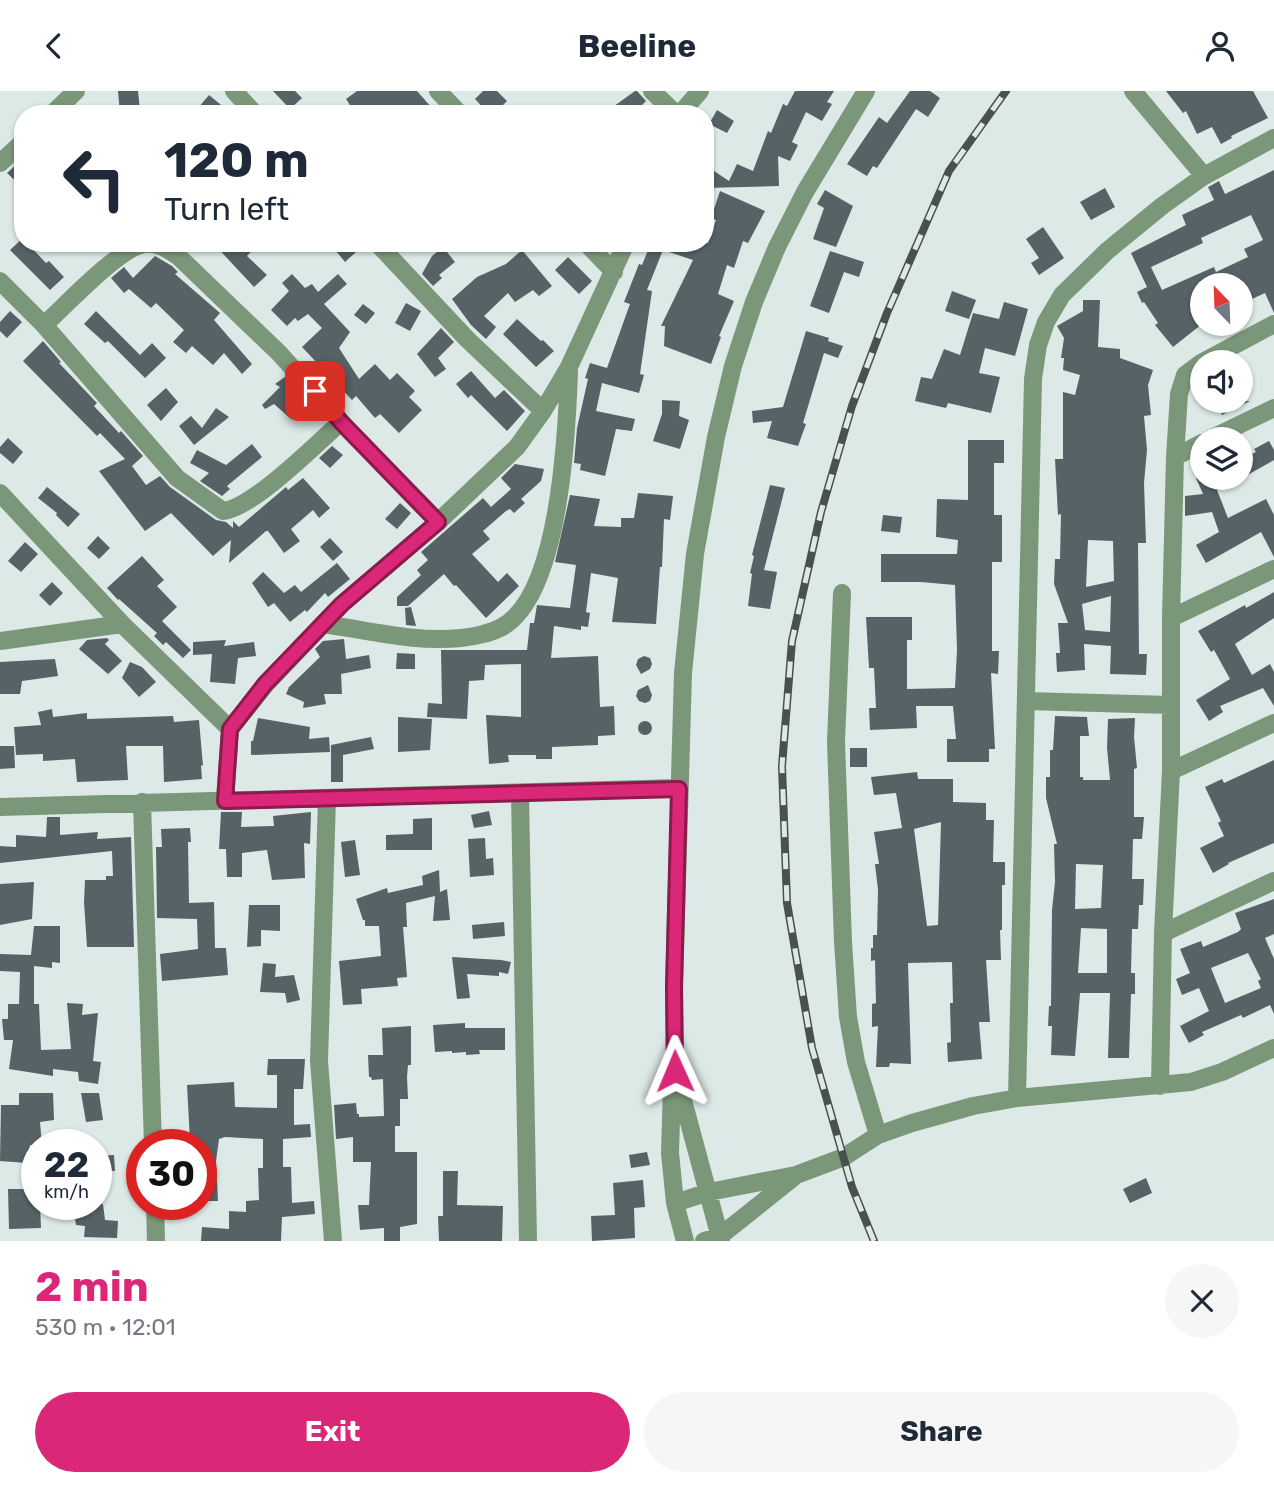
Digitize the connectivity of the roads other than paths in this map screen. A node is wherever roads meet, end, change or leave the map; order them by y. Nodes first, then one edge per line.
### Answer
1 (234, 91) edge
2 (438, 91) edge
3 (652, 91) edge
4 (700, 91) edge
5 (1133, 91) edge
6 (74, 92) edge
7 (858, 94) edge
8 (61, 105) edge
9 (247, 105) edge
10 (451, 105) edge
11 (668, 105) edge
12 (687, 105) edge
13 (1274, 138) edge
14 (14, 150) edge
15 (0, 163) edge
16 (1204, 176) junction
17 (126, 252) edge
18 (171, 252) edge
19 (385, 252) edge
20 (595, 252) edge
21 (622, 252) edge
22 (614, 272) junction
23 (0, 281) edge
24 (1274, 324) edge
25 (44, 325) junction
26 (569, 367) junction
27 (1274, 408) edge
28 (543, 411) junction
29 (341, 422) junction
30 (1235, 427) edge
31 (1190, 449) edge
32 (1175, 457) junction
33 (0, 493) edge
34 (438, 522) junction
35 (1274, 569) edge
36 (842, 593) dead end
37 (1171, 618) junction
38 (122, 624) junction
39 (323, 624) junction
40 (0, 642) edge
41 (1026, 701) junction
42 (1171, 705) junction
43 (1274, 723) edge
44 (230, 729) junction
45 (1171, 771) junction
46 (679, 789) junction
47 (520, 794) junction
48 (327, 799) junction
49 (225, 801) junction
50 (142, 802) junction
51 (0, 807) edge
52 (1274, 881) edge
53 (1163, 933) junction
54 (1274, 1048) edge
55 (675, 1071) junction
56 (1160, 1086) junction
57 (1017, 1098) junction
58 (152, 1129) edge
59 (878, 1135) junction
60 (796, 1175) junction
61 (709, 1192) junction
62 (675, 1203) junction
63 (155, 1220) edge
64 (715, 1239) edge
65 (156, 1241) edge
66 (333, 1241) edge
67 (528, 1241) edge
68 (685, 1241) edge

1 - 9 street
2 - 10 street
3 - 11 street
4 - 12 street
5 - 16 street
6 - 8 street
7 - 46 street
13 - 16 street
14 - 15 street
16 - 41 street
17 - 25 street
18 - 29 street
19 - 28 street
20 - 22 street
21 - 22 street
22 - 26 street
23 - 25 street
24 - 32 street
25 - 29 street
26 - 28 street
26 - 39 street
27 - 30 street
28 - 34 street
29 - 34 street
31 - 32 street
32 - 37 street
33 - 38 street
34 - 39 street
35 - 37 street
36 - 59 street
37 - 42 street
38 - 40 street
38 - 44 street
39 - 44 street
41 - 42 street
41 - 57 street
42 - 45 street
43 - 45 street
44 - 49 street
45 - 53 street
46 - 47 street
46 - 55 street
47 - 48 street
47 - 67 street
48 - 49 street
48 - 66 street
49 - 50 street
50 - 51 street
50 - 58 street
52 - 53 street
53 - 56 street
54 - 56 street
55 - 61 street
55 - 62 street
56 - 57 street
57 - 59 street
59 - 60 street
60 - 61 street
60 - 64 street
61 - 62 street
61 - 64 street
62 - 68 street
63 - 65 street

